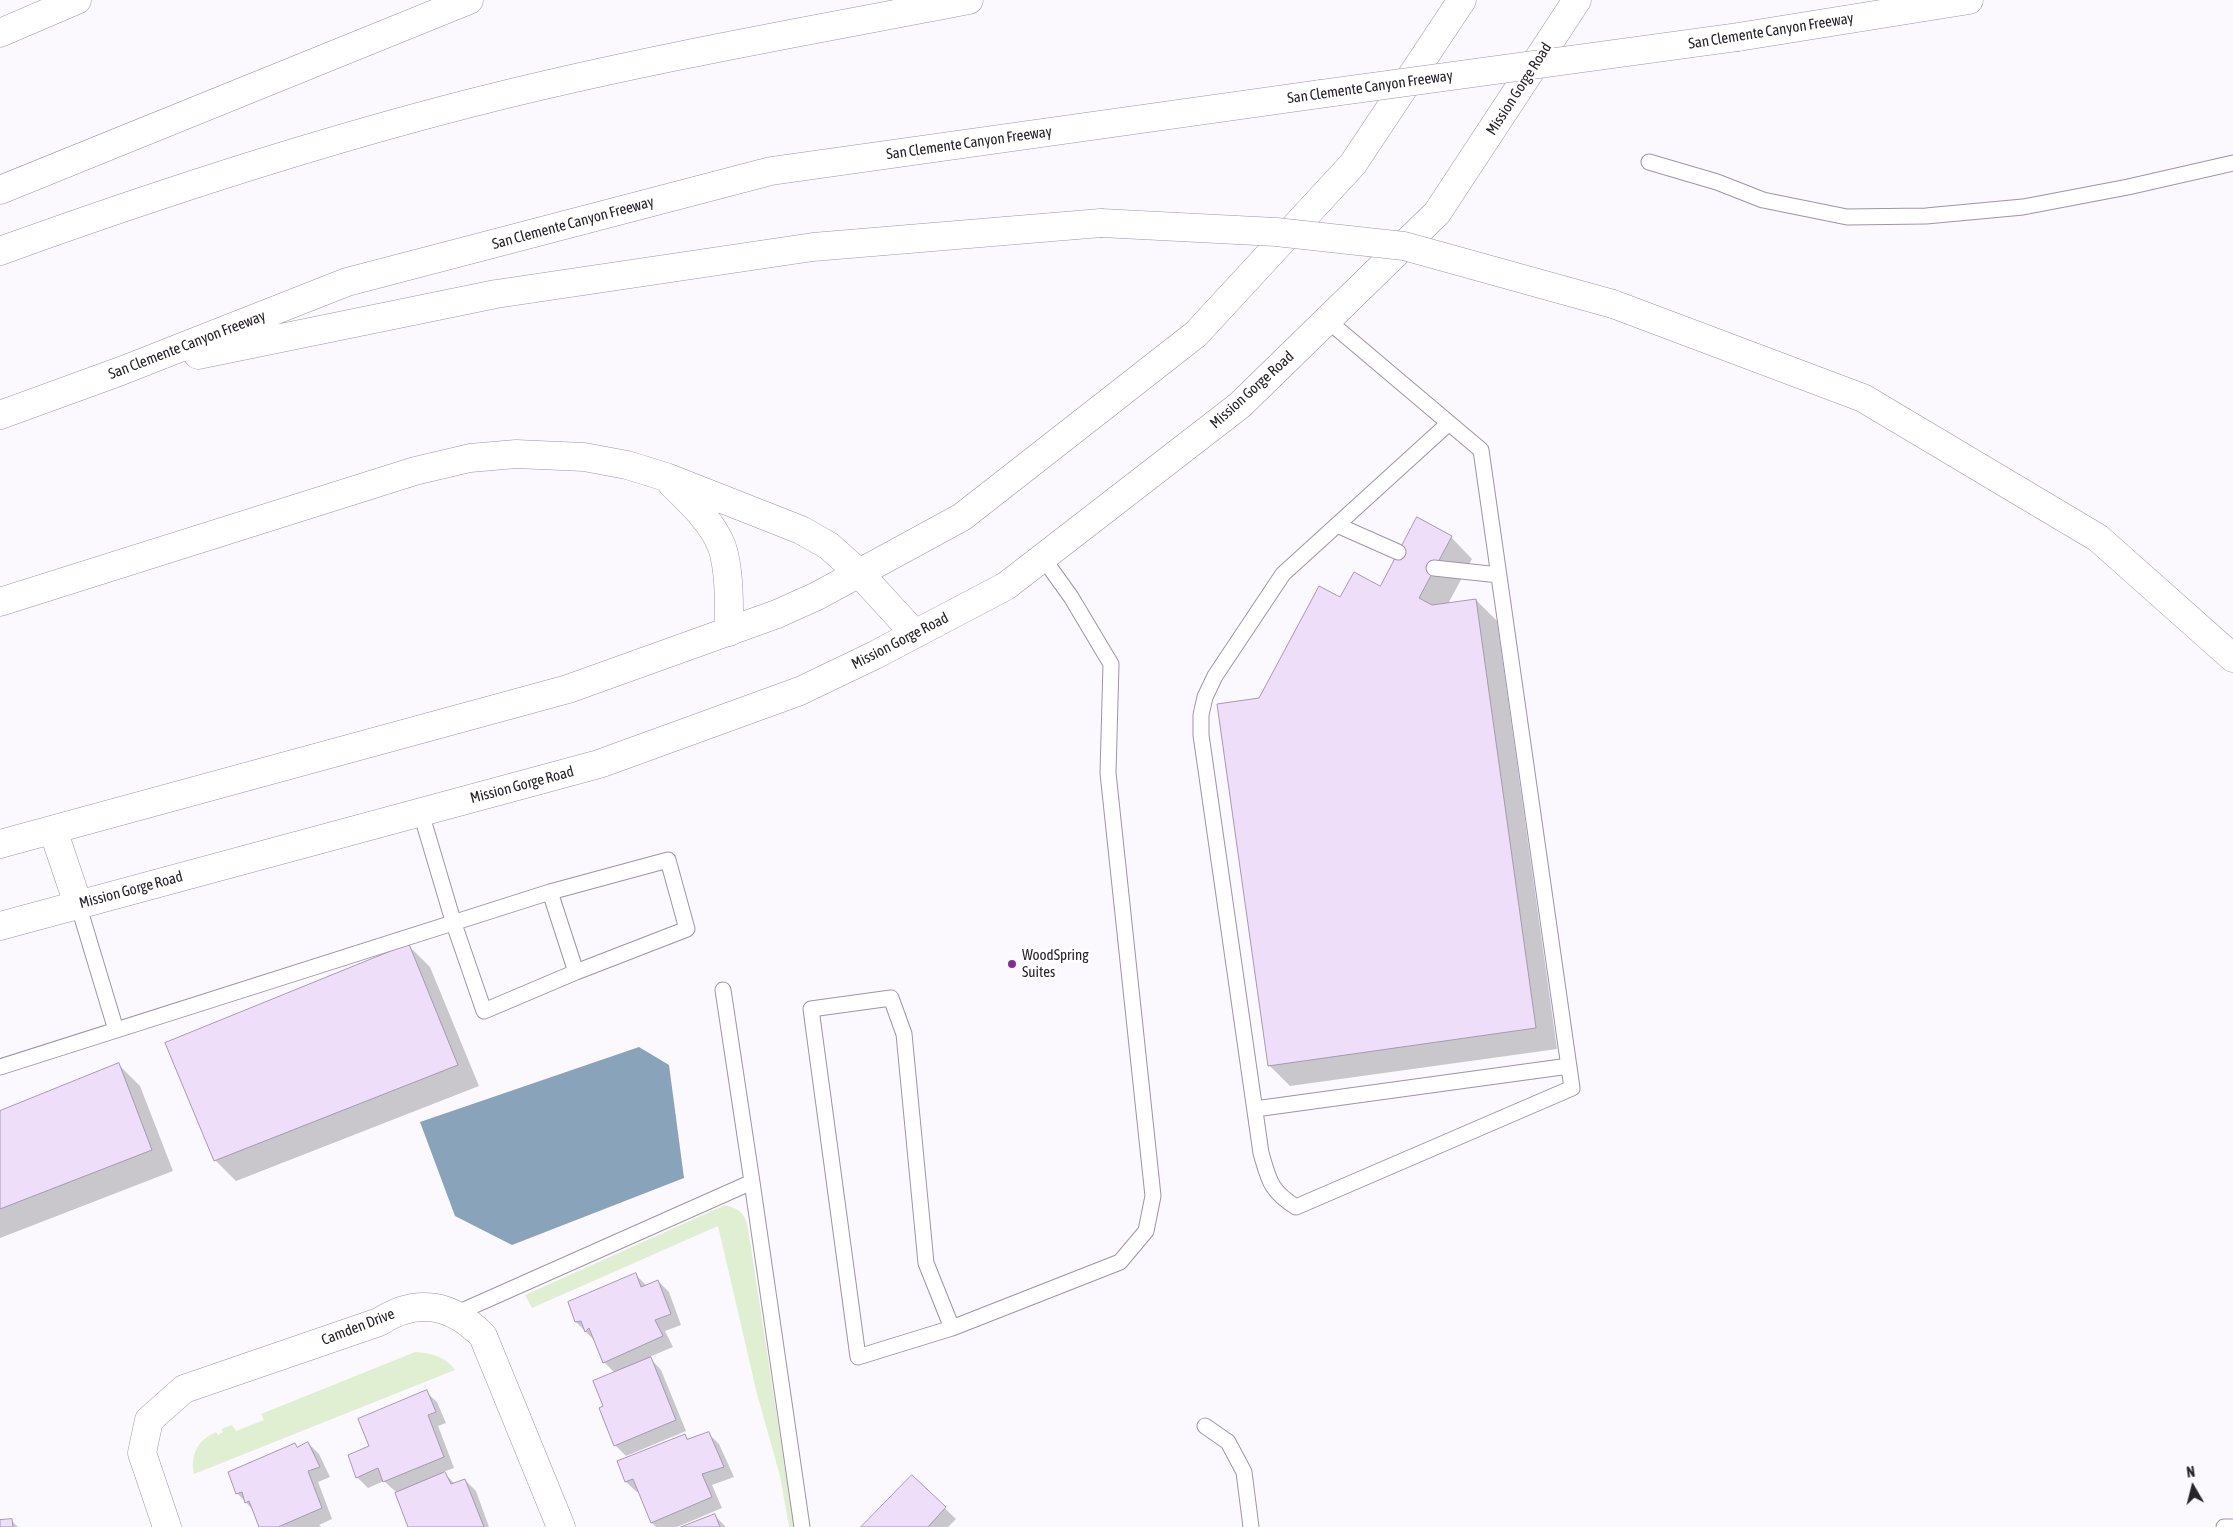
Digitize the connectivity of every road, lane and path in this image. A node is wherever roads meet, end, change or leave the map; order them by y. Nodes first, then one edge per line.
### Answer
1 (77, 0) edge
2 (469, 0) edge
3 (969, 0) edge
4 (1462, 0) edge
5 (1576, 0) edge
6 (1969, 0) edge
7 (0, 33) edge
8 (1649, 162) dead end
9 (2233, 163) edge
10 (0, 190) edge
11 (0, 251) edge
12 (1327, 320) junction
13 (121, 371) junction
14 (0, 415) edge
15 (1449, 423) junction
16 (666, 477) junction
17 (1337, 525) junction
18 (1398, 552) dead end
19 (1043, 558) junction
20 (1434, 568) dead end
21 (859, 573) junction
22 (1499, 574) junction
23 (0, 602) edge
24 (729, 632) junction
25 (915, 634) junction
26 (2233, 658) edge
27 (421, 813) junction
28 (52, 830) junction
29 (0, 844) edge
30 (550, 892) junction
31 (78, 904) junction
32 (454, 924) junction
33 (0, 926) edge
34 (576, 972) junction
35 (723, 990) dead end
36 (116, 1030) junction
37 (1569, 1066) junction
38 (0, 1067) edge
39 (1255, 1109) junction
40 (752, 1182) junction
41 (455, 1314) junction
42 (952, 1328) junction
43 (1205, 1426) dead end
44 (2233, 1526) edge
45 (167, 1527) edge
46 (561, 1527) edge
47 (802, 1527) edge
48 (1252, 1527) edge
49 (2224, 1527) edge

1 - 7 main road
2 - 10 main road
3 - 11 main road
4 - 21 main road
5 - 12 main road, Mission Gorge Road
6 - 13 main road, San Clemente Canyon Freeway, bridge
8 - 9 lane
12 - 15 lane
12 - 19 main road, Mission Gorge Road
13 - 14 main road, San Clemente Canyon Freeway
13 - 26 main road, bridge
15 - 17 lane
15 - 22 lane
16 - 21 main road
16 - 23 main road
16 - 24 main road
17 - 18 lane
17 - 39 lane
19 - 25 main road, Mission Gorge Road
19 - 42 lane
20 - 22 lane
21 - 24 main road
21 - 25 main road
22 - 37 lane
24 - 28 main road
25 - 27 main road, Mission Gorge Road
27 - 31 main road, Mission Gorge Road
27 - 32 lane
28 - 29 main road
28 - 31 main road
30 - 32 lane
30 - 34 lane
30 - 34 lane
31 - 33 main road, Mission Gorge Road
31 - 36 lane
32 - 34 lane
32 - 36 lane
35 - 40 lane
36 - 38 lane
37 - 39 lane
37 - 39 lane
40 - 41 lane
40 - 47 lane
41 - 45 main road, Camden Drive
41 - 46 main road, Camden Drive
42 - 42 lane
43 - 48 lane
44 - 49 lane

